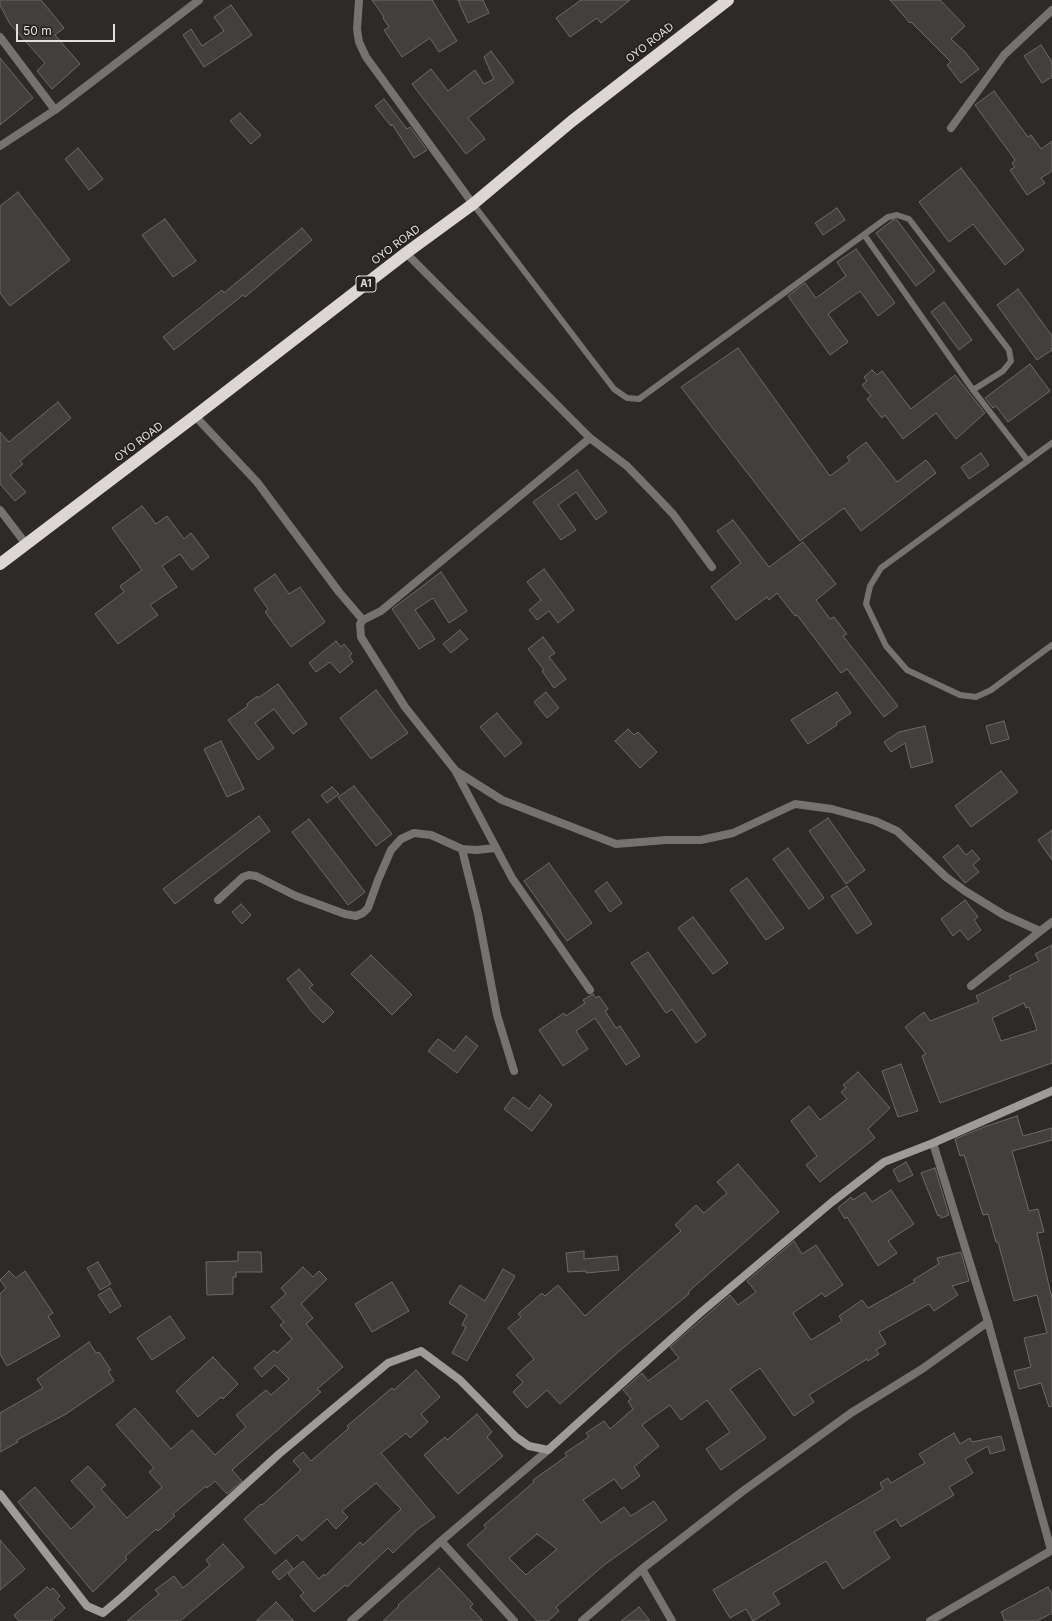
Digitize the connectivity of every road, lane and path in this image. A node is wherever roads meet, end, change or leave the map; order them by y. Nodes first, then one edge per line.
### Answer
1 (199, 0) edge
2 (360, 0) edge
3 (728, 0) edge
4 (1052, 10) edge
5 (0, 37) edge
6 (55, 110) junction
7 (951, 128) dead end
8 (0, 146) edge
9 (473, 204) junction
10 (865, 236) junction
11 (406, 253) junction
12 (973, 390) junction
13 (195, 416) junction
14 (590, 438) junction
15 (1052, 443) edge
16 (1028, 461) junction
17 (0, 510) edge
18 (26, 544) junction
19 (0, 564) edge
20 (712, 567) dead end
21 (364, 620) junction
22 (1052, 645) edge
23 (455, 770) junction
24 (462, 848) junction
25 (496, 848) junction
26 (218, 900) dead end
27 (1052, 922) edge
28 (1040, 931) junction
29 (971, 986) dead end
30 (590, 990) dead end
31 (514, 1071) dead end
32 (1052, 1091) edge
33 (934, 1144) junction
34 (988, 1322) junction
35 (548, 1450) junction
36 (0, 1494) edge
37 (441, 1541) junction
38 (1052, 1550) edge
39 (642, 1569) junction
40 (351, 1621) edge
41 (514, 1621) edge
42 (582, 1621) edge
43 (672, 1621) edge
44 (930, 1621) edge

1 - 6 street
2 - 9 street
3 - 9 highway, OYO ROAD / A1
4 - 7 street
5 - 6 street
6 - 8 street
9 - 10 lane
9 - 11 highway, OYO ROAD / A1
10 - 12 lane
10 - 12 lane
11 - 13 highway, OYO ROAD / A1
11 - 14 street
12 - 16 lane
13 - 18 highway, OYO ROAD / A1
13 - 21 street
14 - 20 street
14 - 21 street
15 - 16 lane
16 - 22 lane
17 - 18 street
18 - 19 highway, OYO ROAD / A1
21 - 23 street
23 - 25 street
23 - 28 street
24 - 25 street
24 - 26 street
24 - 31 street
25 - 30 street
27 - 28 street
28 - 29 street
32 - 33 street
33 - 34 street
33 - 35 street
34 - 38 street
34 - 39 street
35 - 36 street
35 - 37 street
37 - 40 street
37 - 41 street
38 - 44 street
39 - 42 street
39 - 43 street

